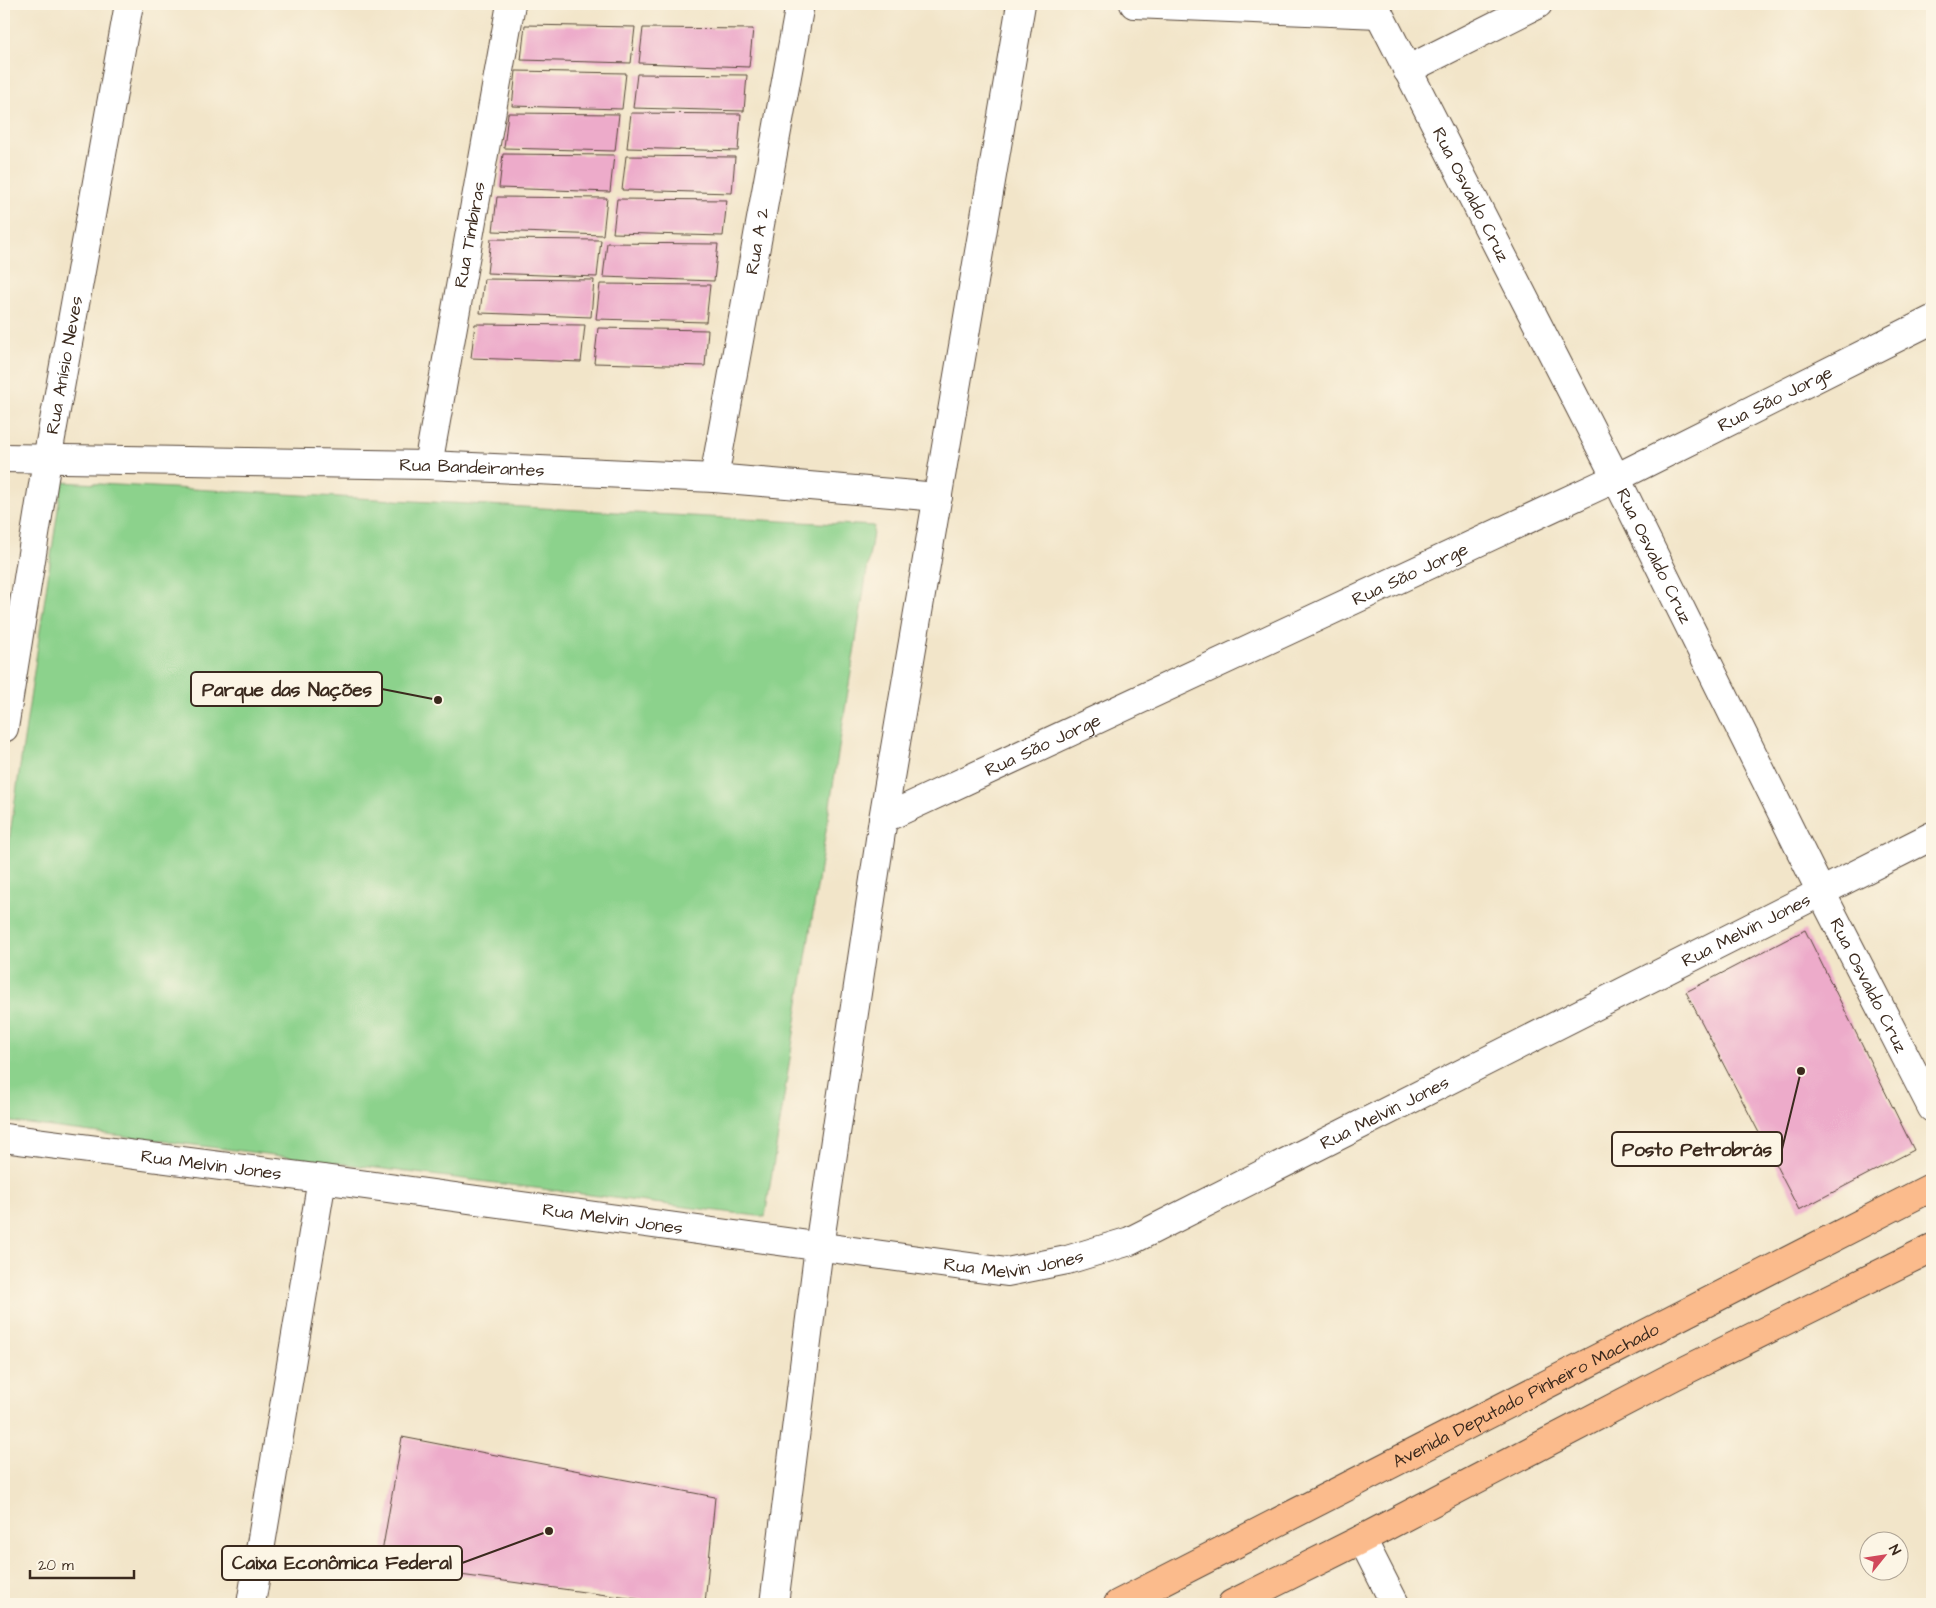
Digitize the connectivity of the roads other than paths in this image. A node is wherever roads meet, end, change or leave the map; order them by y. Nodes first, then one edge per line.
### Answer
1 (129, 4) edge
2 (511, 4) edge
3 (800, 4) edge
4 (1021, 4) edge
5 (1134, 4) edge
6 (1538, 4) edge
7 (1377, 9) edge
8 (1408, 70) junction
9 (1932, 320) edge
10 (4, 458) edge
11 (46, 460) junction
12 (428, 465) junction
13 (714, 478) junction
14 (1616, 478) junction
15 (938, 497) junction
16 (4, 728) edge
17 (883, 819) junction
18 (1932, 836) edge
19 (1821, 892) junction
20 (1932, 1108) edge
21 (4, 1138) edge
22 (322, 1179) junction
23 (1932, 1187) edge
24 (819, 1247) junction
25 (1932, 1248) edge
26 (1362, 1539) junction
27 (251, 1604) edge
28 (774, 1604) edge
29 (1118, 1604) edge
30 (1232, 1604) edge
31 (1395, 1604) edge

1 - 11 street, Rua Anísio Neves
2 - 12 street, Rua Timbiras
3 - 13 street, Rua A 2
4 - 15 street
5 - 7 street
6 - 8 street
7 - 8 street, Rua Osvaldo Cruz
8 - 14 street, Rua Osvaldo Cruz
9 - 14 street, Rua São Jorge
10 - 11 street, Rua Bandeirantes
11 - 12 street, Rua Bandeirantes
11 - 16 street, Rua Anísio Neves
12 - 13 street, Rua Bandeirantes
13 - 15 street, Rua Bandeirantes
14 - 17 street, Rua São Jorge
14 - 19 street, Rua Osvaldo Cruz
15 - 17 street
17 - 24 street
18 - 19 street, Rua Melvin Jones
19 - 20 street, Rua Osvaldo Cruz
19 - 24 street, Rua Melvin Jones
21 - 22 street, Rua Melvin Jones
22 - 24 street, Rua Melvin Jones
22 - 27 street
23 - 29 main road, Avenida Deputado Pinheiro Machado
24 - 28 street
25 - 26 main road
26 - 30 main road
26 - 31 street

